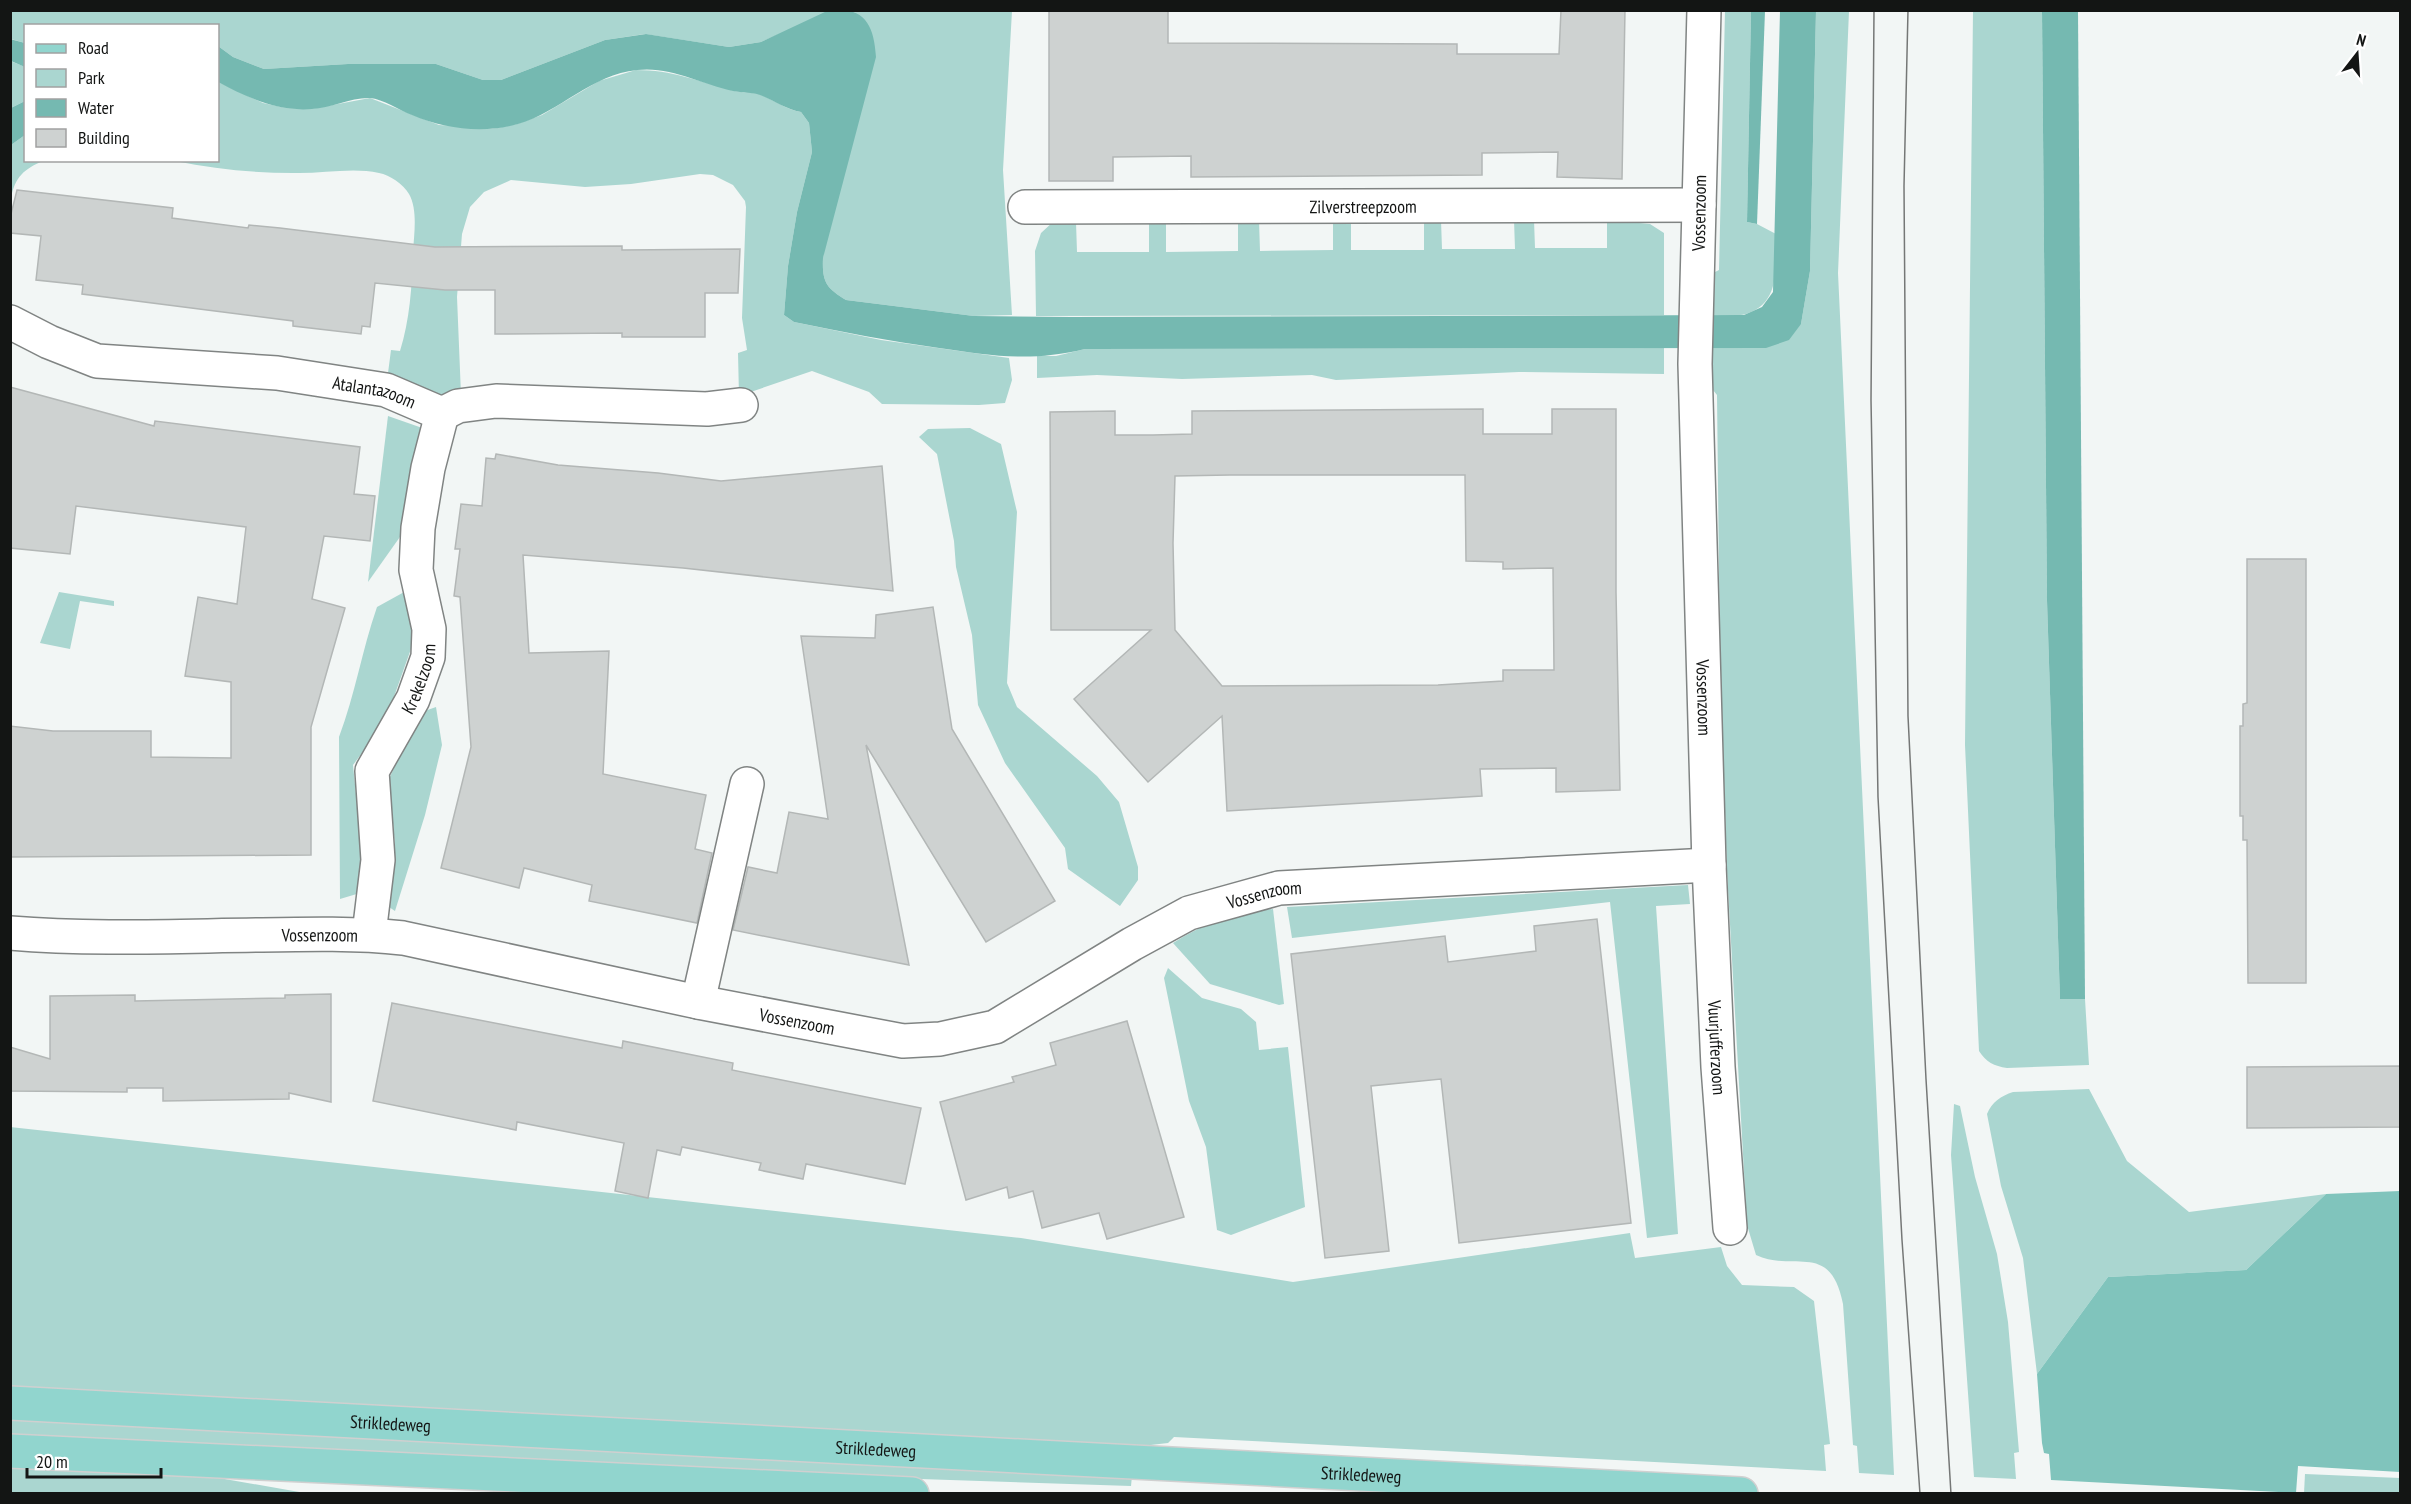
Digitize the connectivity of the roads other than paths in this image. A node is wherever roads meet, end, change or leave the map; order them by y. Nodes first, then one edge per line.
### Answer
1 (1704, 10) edge
2 (1699, 205) junction
3 (1024, 207) dead end
4 (10, 322) edge
5 (741, 405) dead end
6 (442, 414) junction
7 (747, 784) dead end
8 (1709, 865) junction
9 (10, 933) edge
10 (369, 934) junction
11 (698, 1002) junction
12 (1730, 1228) dead end
13 (10, 1403) edge
14 (10, 1451) edge
15 (912, 1494) edge
16 (1741, 1494) edge

1 - 2 street, Vossenzoom
2 - 3 street, Zilverstreepzoom
2 - 8 street, Vossenzoom
4 - 6 street, Atalantazoom
5 - 6 street
6 - 10 street, Krekelzoom
7 - 11 street
8 - 11 street, Vossenzoom
8 - 12 street, Vuurjufferzoom
9 - 10 street, Vossenzoom
10 - 11 street, Vossenzoom
13 - 16 main road, Strikledeweg
14 - 15 main road

